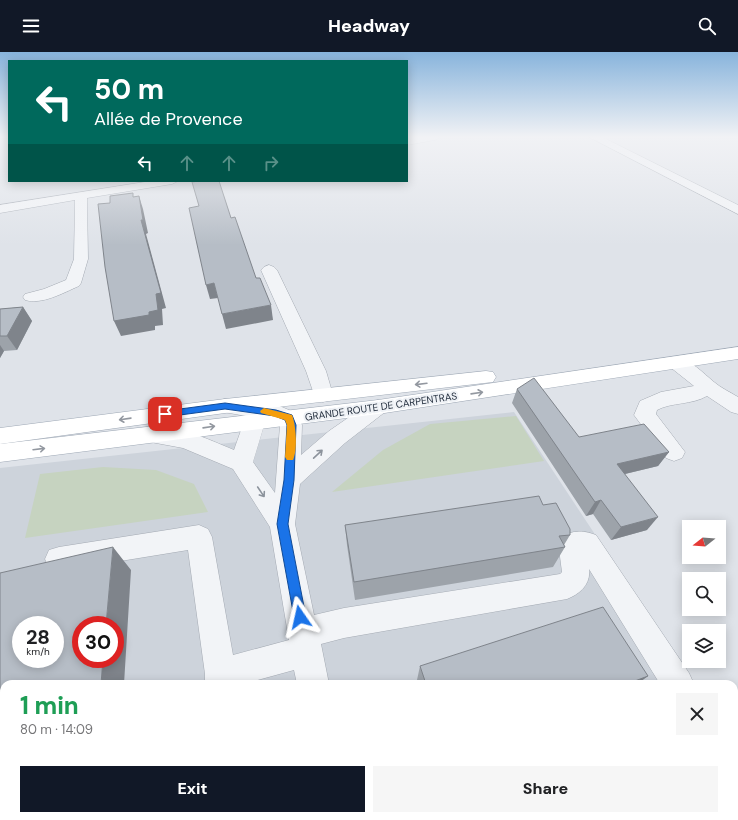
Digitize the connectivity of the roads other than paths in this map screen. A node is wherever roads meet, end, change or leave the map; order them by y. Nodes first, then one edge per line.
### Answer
1 (665, 173) edge
2 (160, 182) edge
3 (81, 196) junction
4 (0, 209) edge
5 (738, 210) edge
6 (269, 270) dead end
7 (31, 297) dead end
8 (738, 352) edge
9 (677, 363) junction
10 (707, 387) junction
11 (361, 391) junction
12 (323, 395) junction
13 (225, 406) junction
14 (378, 407) junction
15 (738, 407) edge
16 (258, 416) junction
17 (288, 418) junction
18 (153, 435) junction
19 (0, 436) edge
20 (674, 452) dead end
21 (0, 454) edge
22 (241, 463) junction
23 (289, 480) junction
24 (282, 524) junction
25 (59, 560) edge
26 (305, 642) junction
27 (221, 679) edge
28 (313, 680) edge
29 (675, 680) edge

1 - 5 street
2 - 3 street
3 - 4 street
3 - 7 street
6 - 12 street
8 - 9 main road, GRANDE ROUTE DE CARPENTRAS
8 -> 11 main road, GRANDE ROUTE DE CARPENTRAS
9 - 10 street
14 -> 9 main road, GRANDE ROUTE DE CARPENTRAS
10 - 15 street
10 - 20 street
11 - 12 main road, GRANDE ROUTE DE CARPENTRAS
11 - 16 street
12 - 13 main road, GRANDE ROUTE DE CARPENTRAS
13 - 16 street
13 -> 19 main road, GRANDE ROUTE DE CARPENTRAS
14 - 17 main road, GRANDE ROUTE DE CARPENTRAS
23 -> 14 street
16 - 17 street
18 -> 16 main road
16 - 22 street
17 - 23 street
21 -> 18 main road
18 - 22 street
22 -> 24 street
23 - 24 street
24 - 26 street
25 - 27 street
26 - 27 street
26 - 28 street
26 - 29 street

